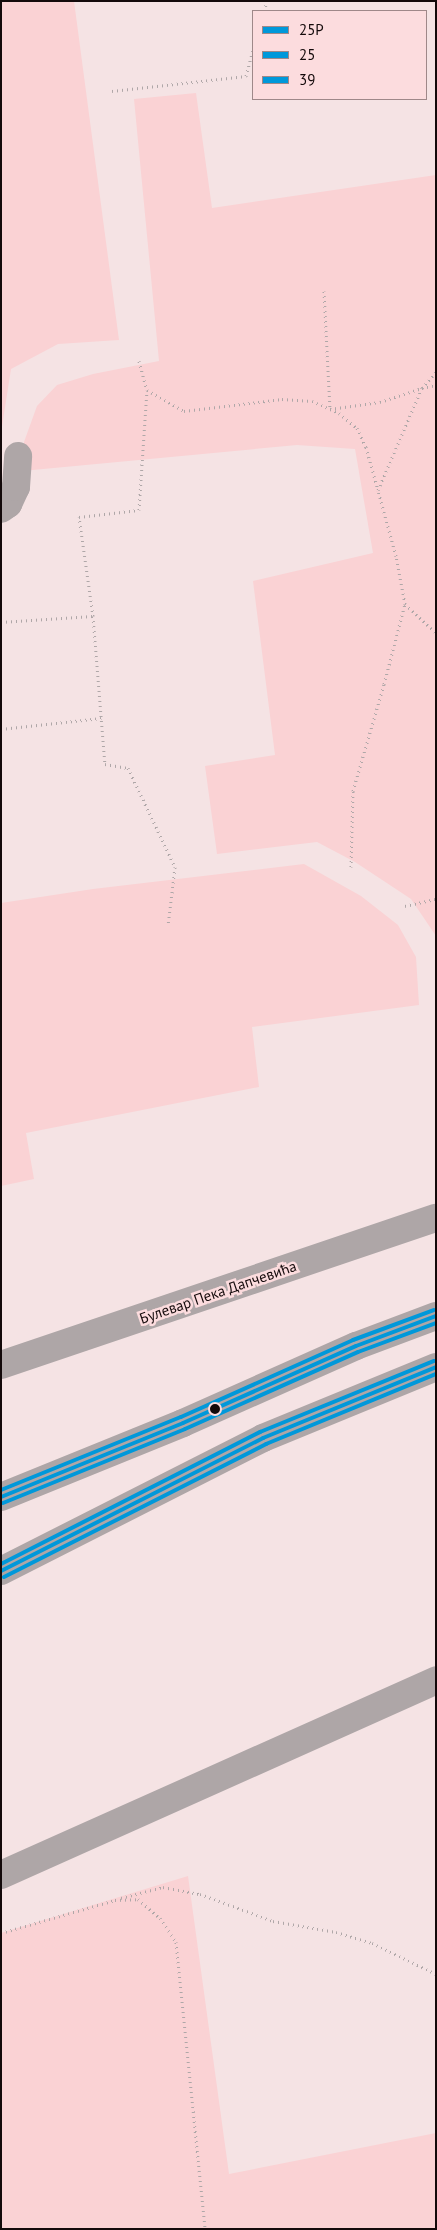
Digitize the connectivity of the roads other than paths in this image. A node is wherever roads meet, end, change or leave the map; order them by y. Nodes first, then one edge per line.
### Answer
1 (18, 456) dead end
2 (1, 509) edge
3 (436, 1218) edge
4 (436, 1316) edge
5 (1, 1365) edge
6 (436, 1366) edge
7 (1, 1497) edge
8 (1, 1571) edge
9 (436, 1680) edge
10 (1, 1875) edge

1 - 2 street
3 - 5 street, Булевар Пека Дапчевића
4 - 7 street
6 - 8 street
9 - 10 street

